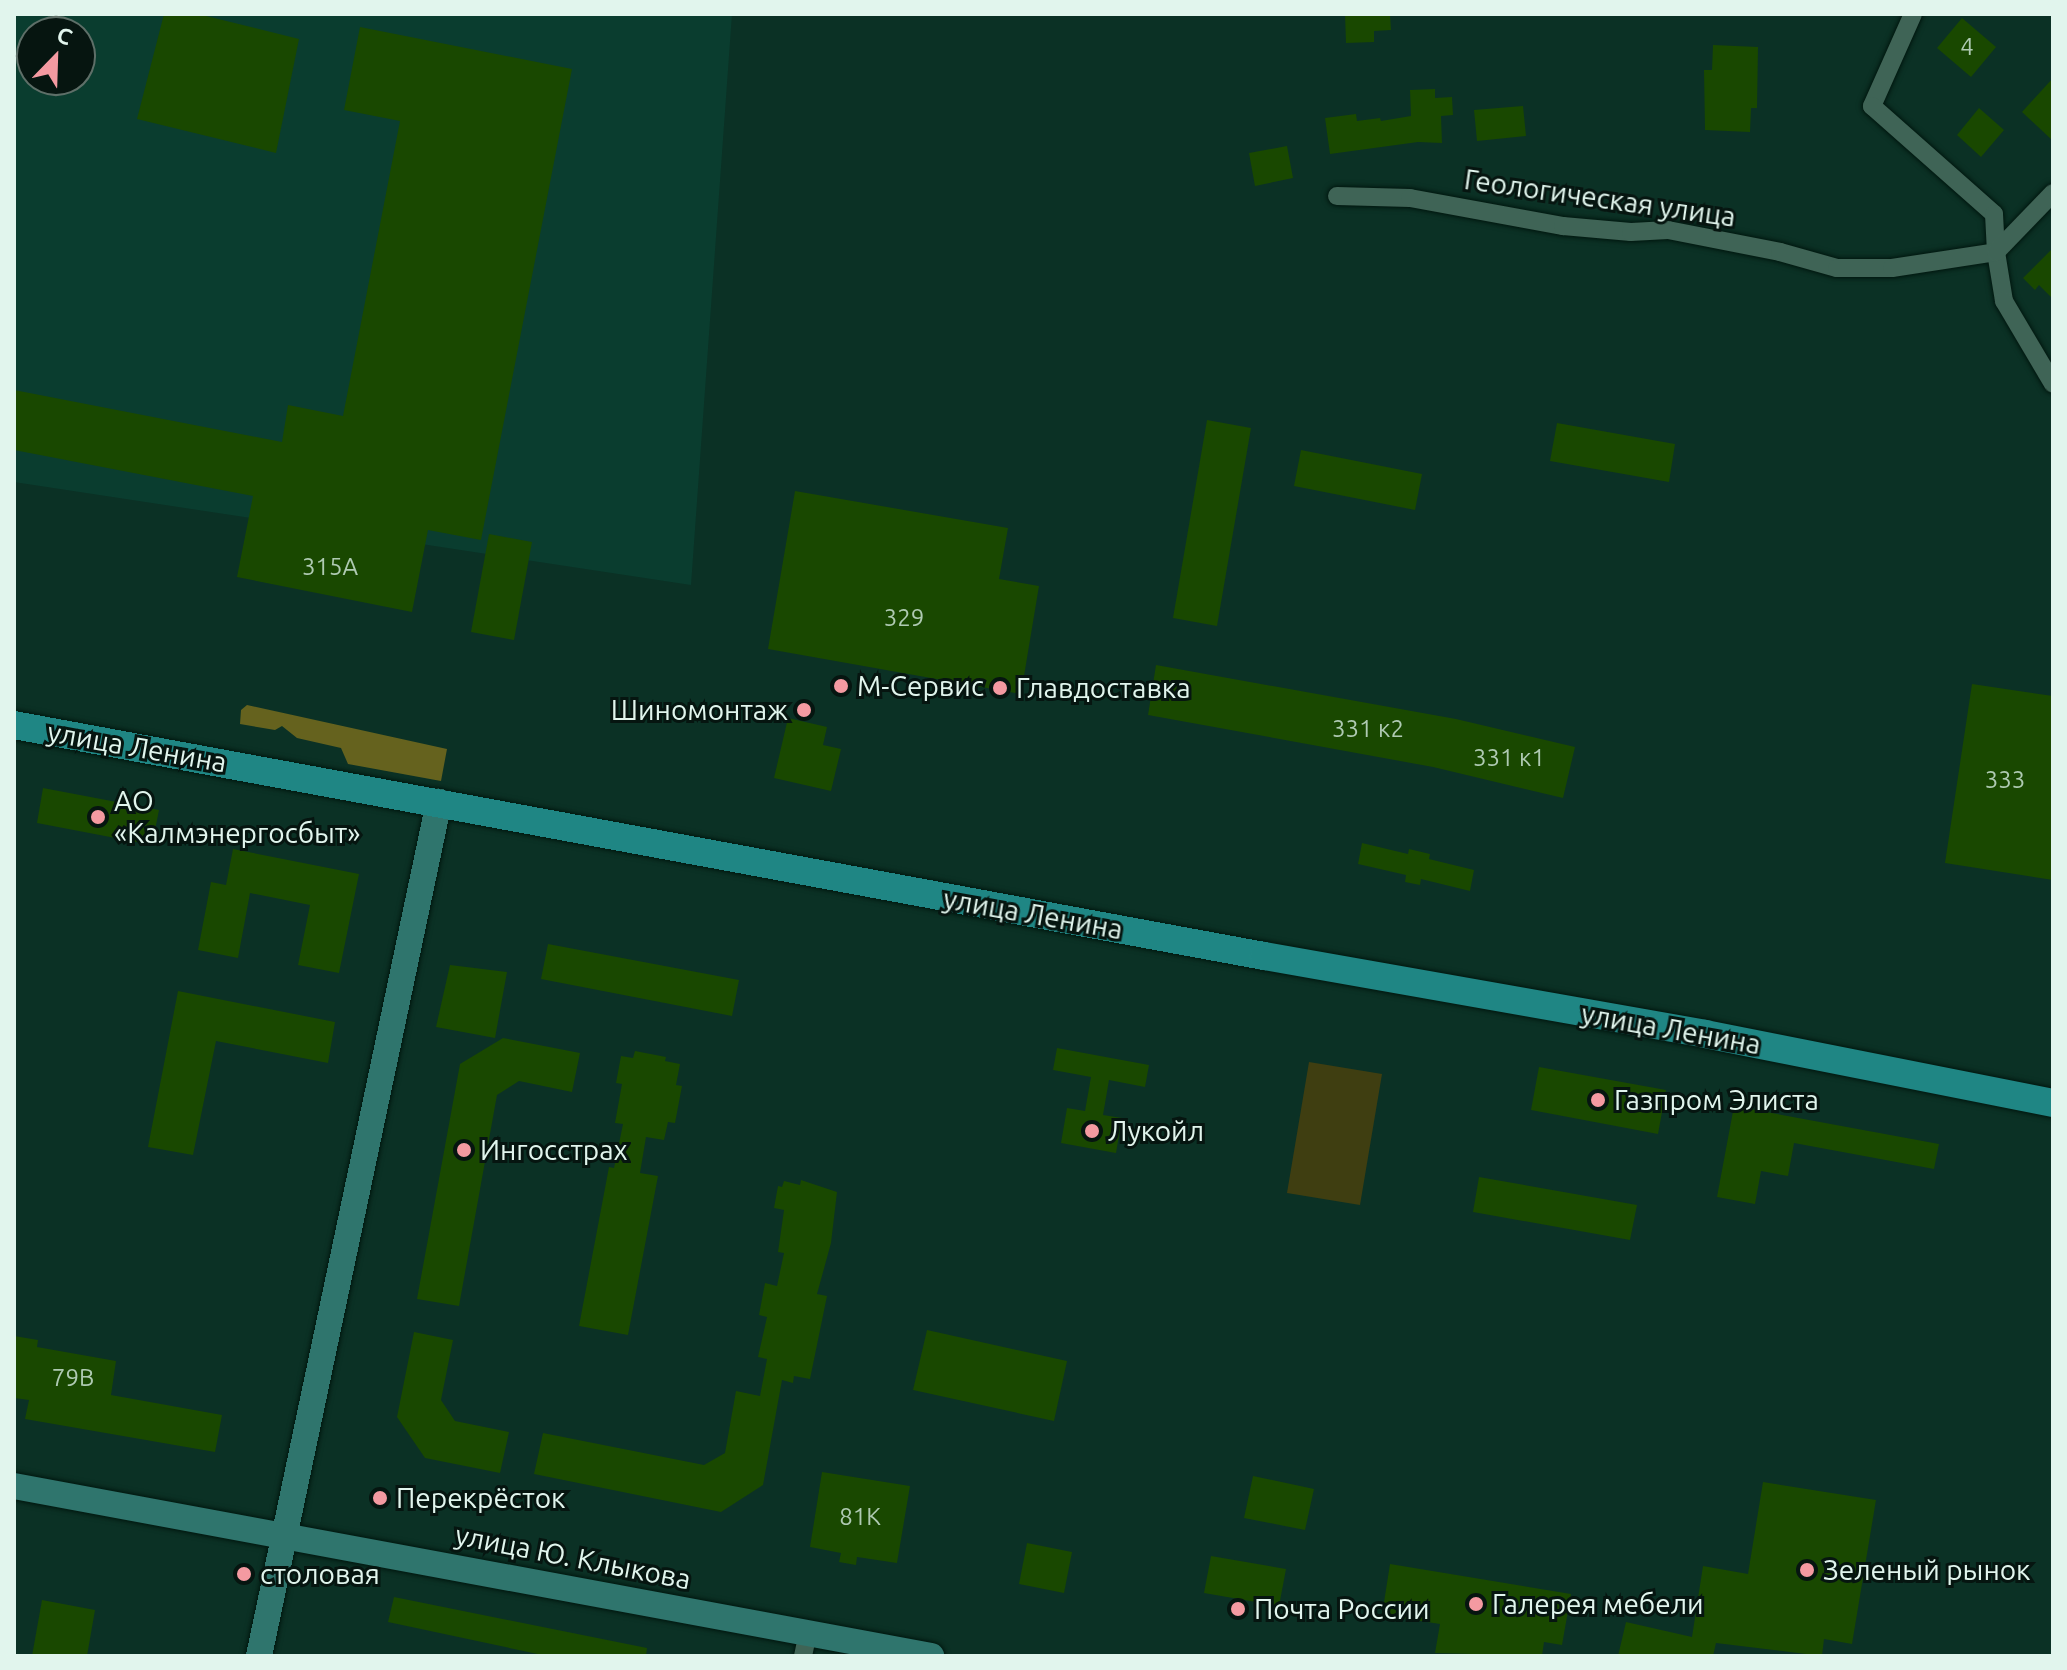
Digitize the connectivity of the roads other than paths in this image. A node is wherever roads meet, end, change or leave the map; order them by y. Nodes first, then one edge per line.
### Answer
1 (1911, 15) edge
2 (2053, 193) edge
3 (1337, 196) dead end
4 (1996, 252) junction
5 (2053, 384) edge
6 (14, 725) edge
7 (439, 802) junction
8 (2053, 1103) edge
9 (14, 1486) edge
10 (284, 1536) junction
11 (805, 1645) edge
12 (259, 1656) edge
13 (931, 1656) edge

1 - 4 street
2 - 4 street
3 - 4 street, Геологическая улица
4 - 5 street
6 - 7 main road, улица Ленина
7 - 8 main road, улица Ленина
7 - 10 main road
9 - 10 main road, улица Ю. Клыкова
10 - 11 main road, улица Ю. Клыкова
10 - 12 main road
11 - 13 main road, улица Ю. Клыкова

